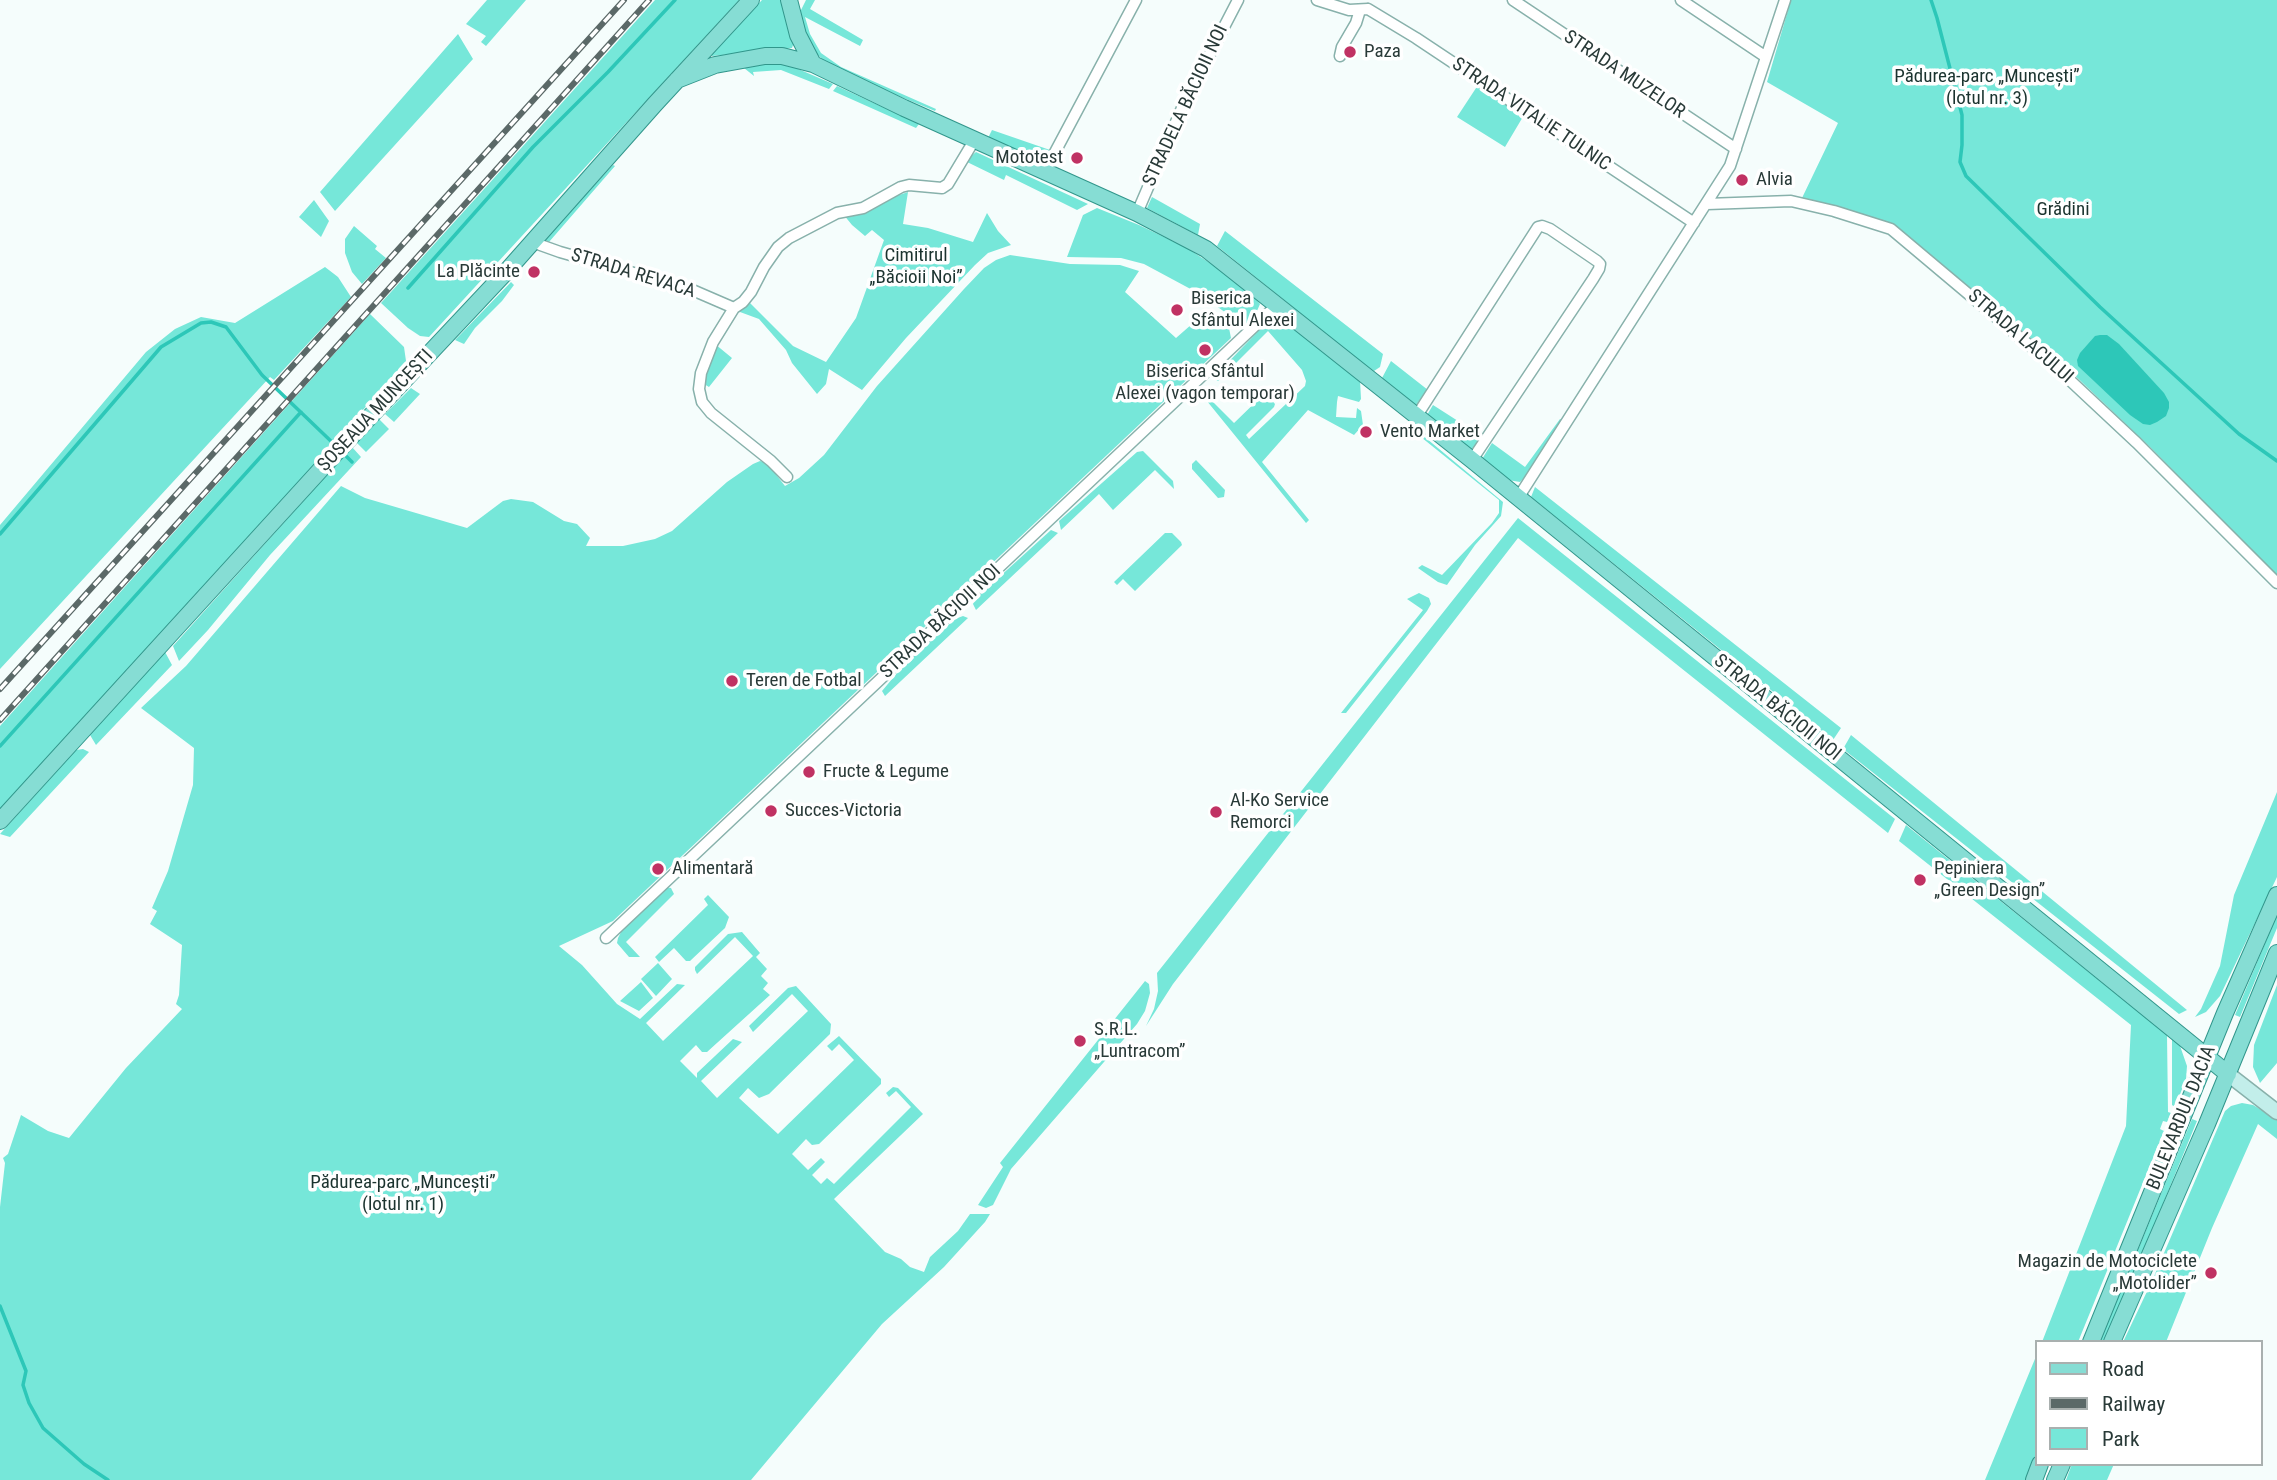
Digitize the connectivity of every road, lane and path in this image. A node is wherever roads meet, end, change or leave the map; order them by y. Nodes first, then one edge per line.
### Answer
1 (751, 0) edge
2 (789, 0) edge
3 (1136, 0) edge
4 (1238, 0) edge
5 (1317, 0) edge
6 (1513, 0) edge
7 (1681, 0) edge
8 (1785, 0) edge
9 (1367, 6) edge
10 (1340, 56) dead end
11 (1766, 57) junction
12 (813, 64) junction
13 (677, 80) junction
14 (975, 139) junction
15 (1736, 149) junction
16 (1045, 171) junction
17 (1707, 204) junction
18 (1137, 213) junction
19 (1694, 223) junction
20 (532, 242) junction
21 (1277, 305) junction
22 (734, 308) junction
23 (1416, 417) junction
24 (1472, 460) junction
25 (787, 477) dead end
26 (1518, 498) junction
27 (2277, 583) edge
28 (0, 821) edge
29 (2277, 895) edge
30 (606, 938) dead end
31 (2277, 953) edge
32 (2207, 1056) junction
33 (2228, 1074) junction
34 (2277, 1112) edge
35 (2092, 1340) edge
36 (2113, 1340) edge

1 - 13 main road, ȘOSEAUA MUNCEȘTI
2 - 12 main road
3 - 16 street
4 - 18 street, STRADELA BĂCIOII NOI
5 - 9 street, STRADA VITALIE TULNIC
6 - 15 street, STRADA MUZELOR
7 - 11 street
8 - 11 street
9 - 10 street
9 - 19 street, STRADA VITALIE TULNIC
11 - 15 street
12 - 13 main road, STRADA BĂCIOII NOI
12 - 14 main road, STRADA BĂCIOII NOI
13 - 20 main road, ȘOSEAUA MUNCEȘTI
14 - 16 main road, STRADA BĂCIOII NOI
14 - 22 street
15 - 17 street
16 - 18 main road, STRADA BĂCIOII NOI
17 - 19 street
17 - 27 street, STRADA LACULUI
18 - 21 main road, STRADA BĂCIOII NOI
19 - 26 street
20 - 22 street, STRADA REVACA
20 - 28 main road, ȘOSEAUA MUNCEȘTI
21 - 23 main road, STRADA BĂCIOII NOI
21 - 30 street, STRADA BĂCIOII NOI
22 - 25 street
23 - 24 main road, STRADA BĂCIOII NOI
23 - 24 street
24 - 26 main road, STRADA BĂCIOII NOI
26 - 32 main road, STRADA BĂCIOII NOI
29 - 32 main road, BULEVARDUL DACIA
31 - 33 main road, BULEVARDUL DACIA
32 - 33 main road, STRADA BĂCIOII NOI
32 - 35 main road, BULEVARDUL DACIA
33 - 34 main road, STRADA BĂCIOII NOI
33 - 36 main road, BULEVARDUL DACIA

